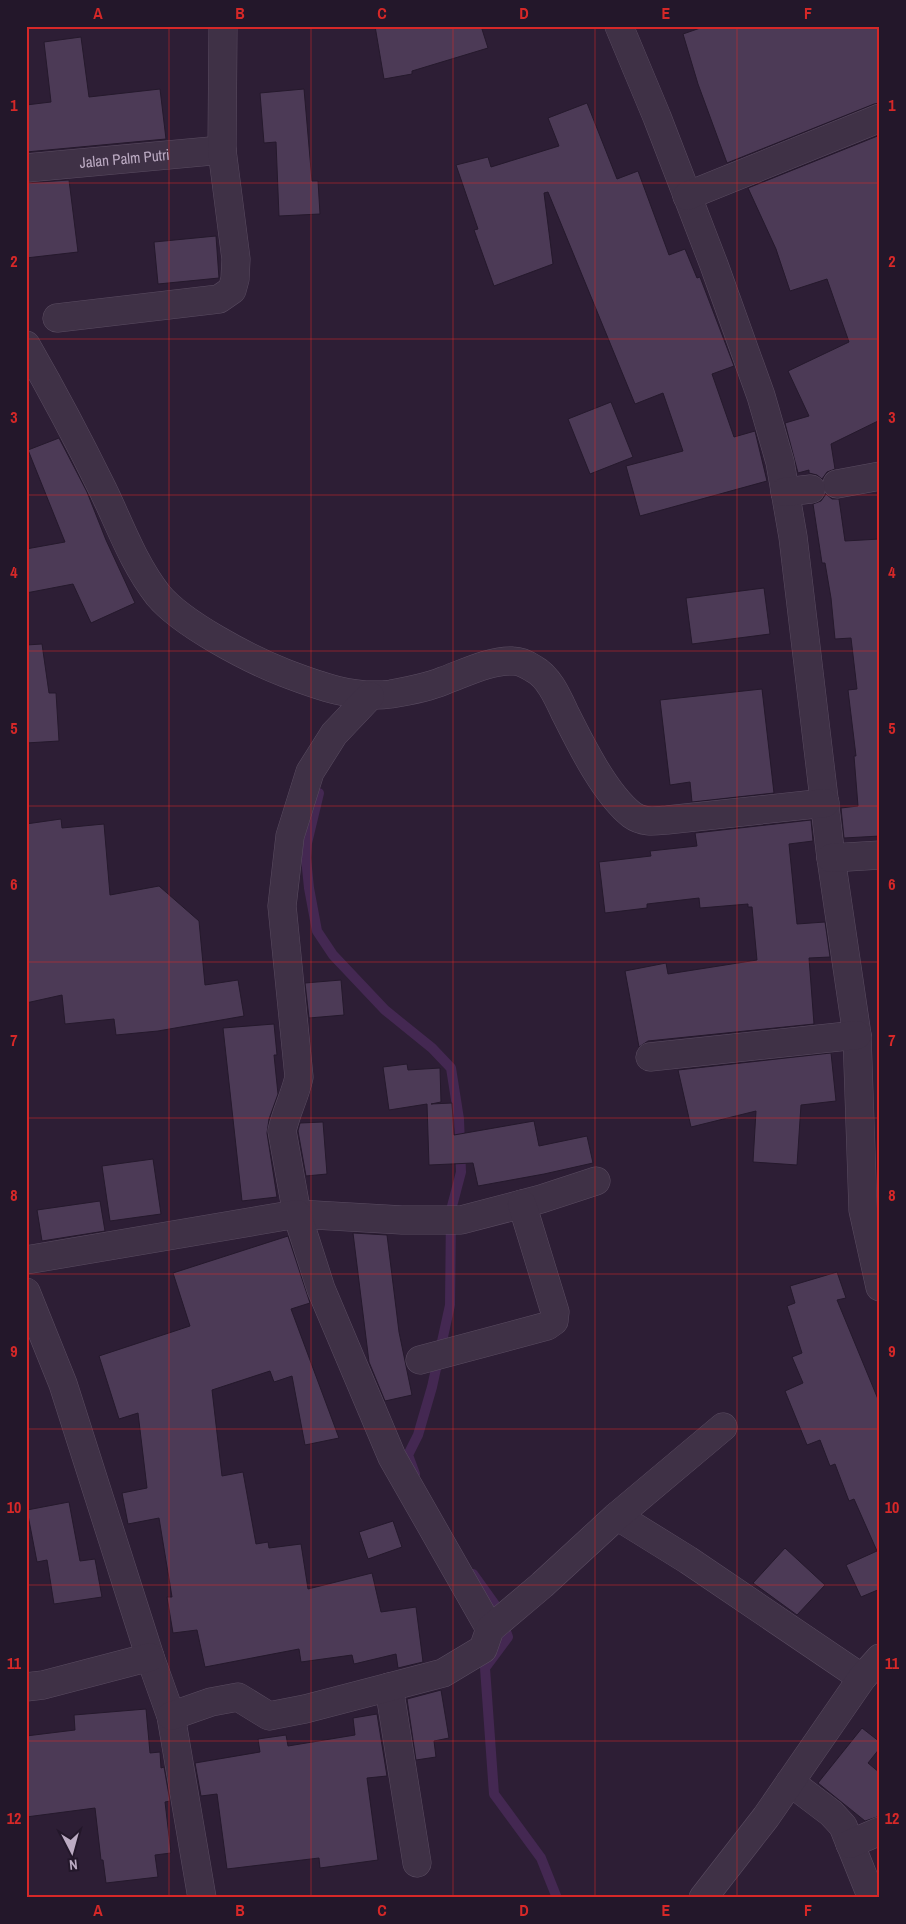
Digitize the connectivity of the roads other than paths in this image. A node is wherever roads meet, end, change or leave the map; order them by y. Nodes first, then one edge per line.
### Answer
1 (224, 26) edge
2 (620, 26) edge
3 (880, 118) edge
4 (222, 150) junction
5 (26, 168) edge
6 (687, 196) junction
7 (56, 318) dead end
8 (26, 345) edge
9 (880, 476) edge
10 (811, 488) junction
11 (370, 696) junction
12 (825, 803) junction
13 (880, 855) edge
14 (831, 858) junction
15 (865, 1046) edge
16 (650, 1057) dead end
17 (596, 1181) dead end
18 (522, 1204) junction
19 (297, 1214) junction
20 (26, 1260) edge
21 (880, 1287) edge
22 (26, 1292) edge
23 (431, 1357) dead end
24 (723, 1427) dead end
25 (617, 1516) junction
26 (498, 1621) junction
27 (150, 1657) junction
28 (880, 1658) edge
29 (862, 1678) junction
30 (26, 1687) edge
31 (388, 1687) junction
32 (171, 1716) junction
33 (790, 1782) junction
34 (880, 1831) edge
35 (850, 1844) junction
36 (417, 1863) dead end
37 (202, 1898) edge
38 (702, 1898) edge
39 (872, 1898) edge

1 - 4 street
2 - 6 street
3 - 6 street
4 - 5 street, Jalan Palm Putri
4 - 7 street
6 - 10 street
8 - 11 street
9 - 10 street
10 - 12 street
11 - 12 street
11 - 19 street
12 - 14 street
13 - 14 street
14 - 15 street
15 - 16 street
15 - 21 street
17 - 18 street
18 - 19 street
18 - 23 street
19 - 20 street
19 - 26 street
22 - 27 street
24 - 25 street
25 - 26 street
25 - 29 street
26 - 31 street
27 - 30 street
27 - 32 street
28 - 29 street
29 - 33 street
31 - 32 street
31 - 36 street
32 - 37 street
33 - 35 street
33 - 38 street
34 - 35 street
35 - 39 street

